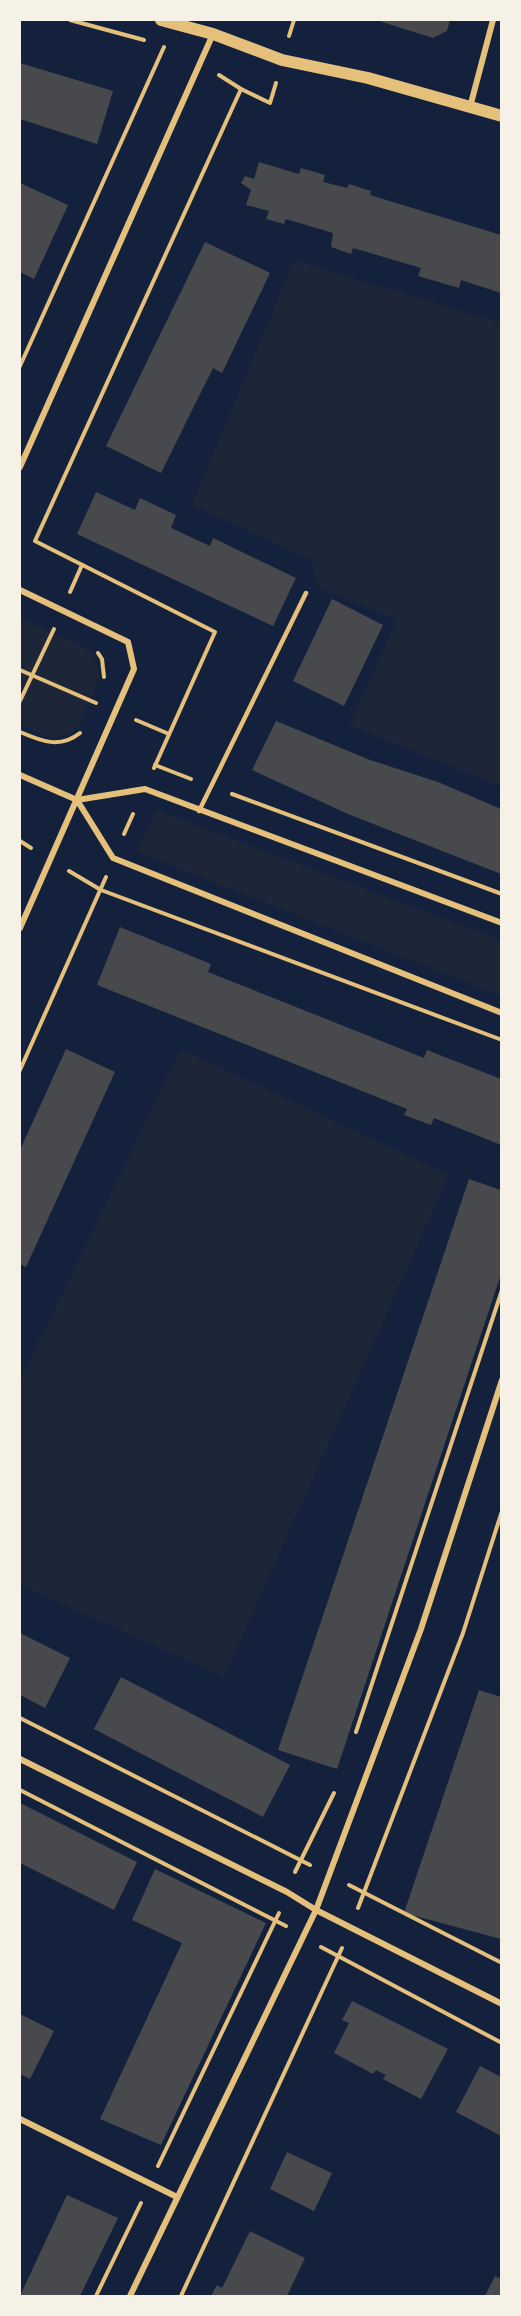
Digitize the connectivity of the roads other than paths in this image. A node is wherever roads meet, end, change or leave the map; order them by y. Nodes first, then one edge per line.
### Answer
1 (161, 20) edge
2 (493, 20) edge
3 (213, 34) junction
4 (470, 107) junction
5 (501, 116) edge
6 (20, 467) edge
7 (20, 590) edge
8 (306, 593) dead end
9 (20, 775) edge
10 (77, 800) junction
11 (199, 811) junction
12 (501, 923) edge
13 (20, 928) edge
14 (501, 1013) edge
15 (501, 1380) edge
16 (20, 1759) edge
17 (316, 1910) junction
18 (501, 2004) edge
19 (20, 2119) edge
20 (177, 2197) junction
21 (130, 2296) edge

1 - 3 main road
2 - 4 street
3 - 4 main road
3 - 6 street
4 - 5 main road
7 - 10 street
8 - 11 lane
9 - 10 street
10 - 11 street
10 - 13 street
10 - 14 street
11 - 12 street
15 - 17 street
16 - 17 street
17 - 18 street
17 - 20 street
19 - 20 street
20 - 21 street

